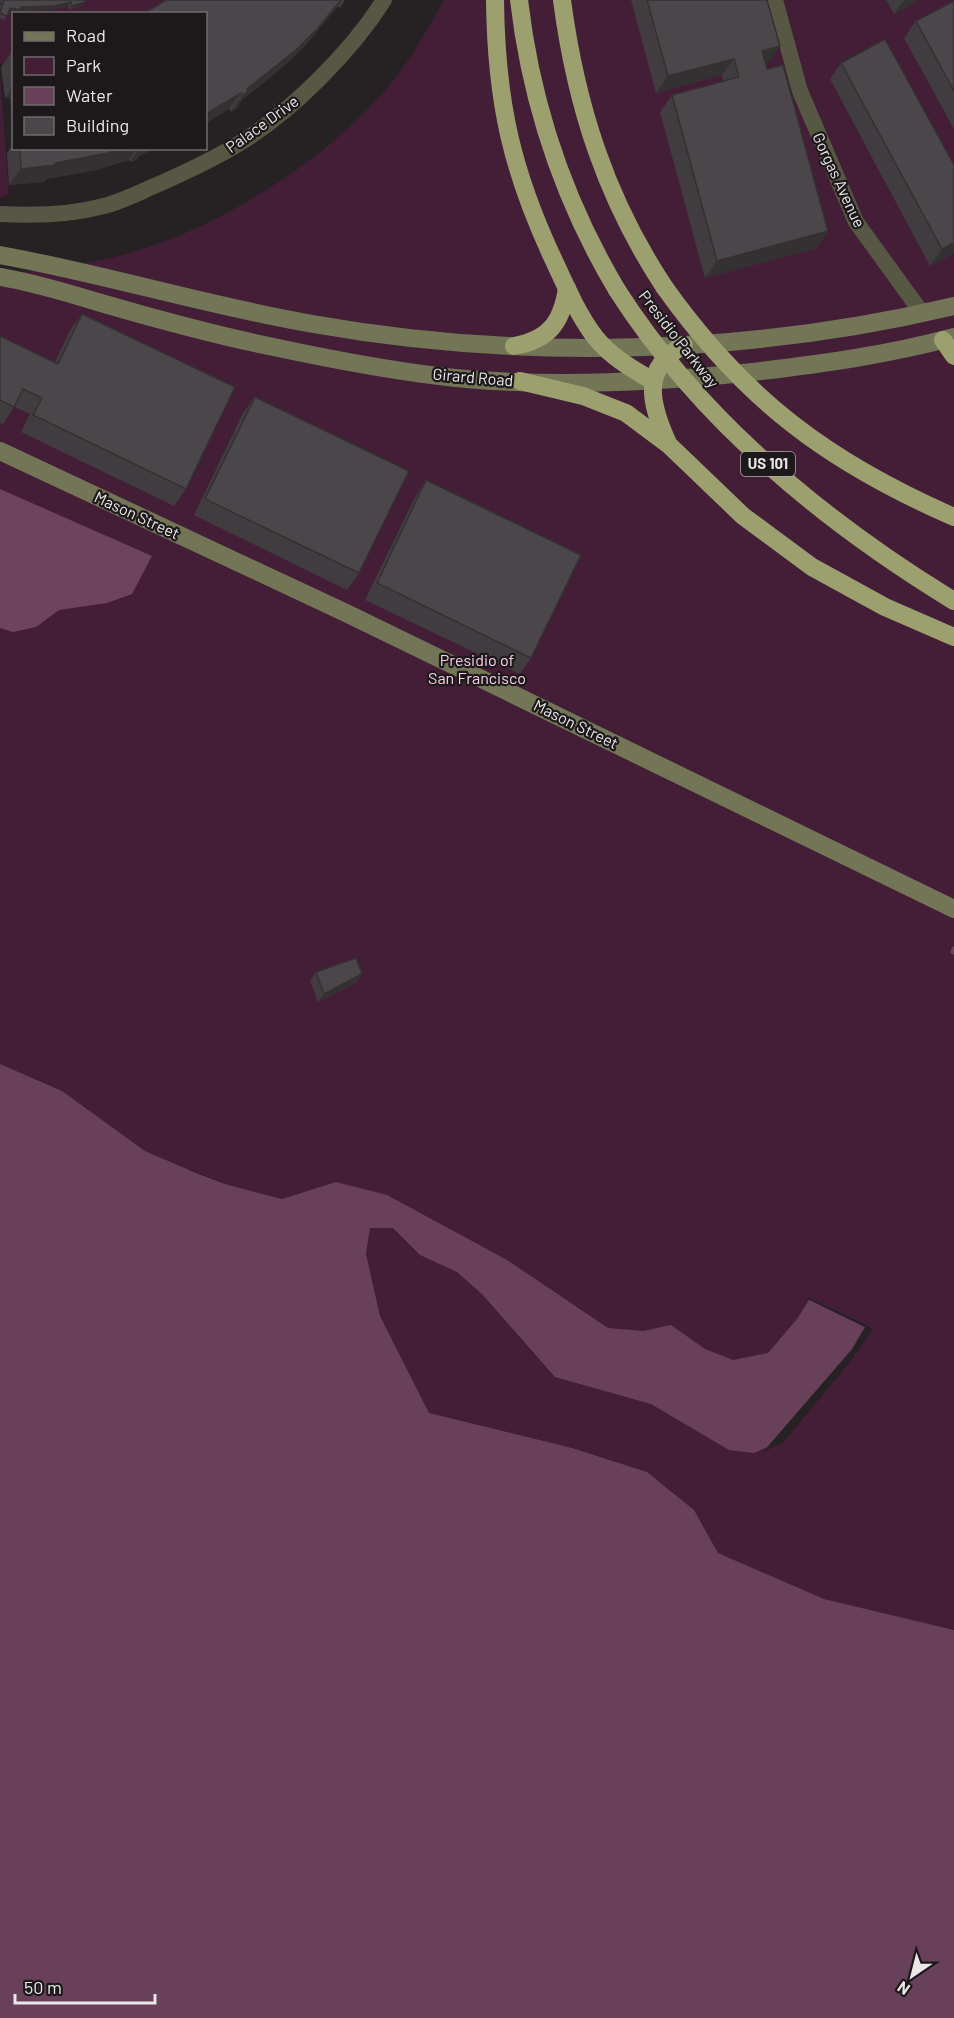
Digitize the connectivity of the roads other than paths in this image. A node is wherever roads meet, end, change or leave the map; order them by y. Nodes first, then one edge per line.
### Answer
1 (384, 0) edge
2 (495, 0) edge
3 (519, 0) edge
4 (562, 0) edge
5 (775, 0) edge
6 (0, 214) edge
7 (0, 255) edge
8 (0, 277) edge
9 (567, 288) junction
10 (954, 306) edge
11 (922, 313) junction
12 (948, 339) edge
13 (684, 345) junction
14 (514, 346) junction
15 (606, 348) junction
16 (954, 356) edge
17 (520, 381) junction
18 (653, 381) junction
19 (669, 445) junction
20 (0, 451) edge
21 (954, 518) edge
22 (954, 601) edge
23 (954, 637) edge
24 (949, 906) edge

1 - 6 street, Palace Drive
2 - 9 highway
3 - 22 highway, Presidio Parkway / US 101, bridge
4 - 21 highway, Presidio Parkway / US 101, bridge
5 - 11 street, Gorgas Avenue
7 - 14 street, Girard Road
8 - 17 street, Girard Road
9 - 14 highway
9 - 15 highway
10 - 11 street, Girard Road
11 - 12 street, Gorgas Avenue
11 - 13 street, Girard Road
12 - 16 highway
12 - 18 street, Girard Road
13 - 15 street, Girard Road
13 - 18 highway
14 - 15 street, Girard Road
15 - 18 highway
17 - 18 street, Girard Road
17 - 19 highway
18 - 19 highway
19 - 23 highway
20 - 24 street, Mason Street

